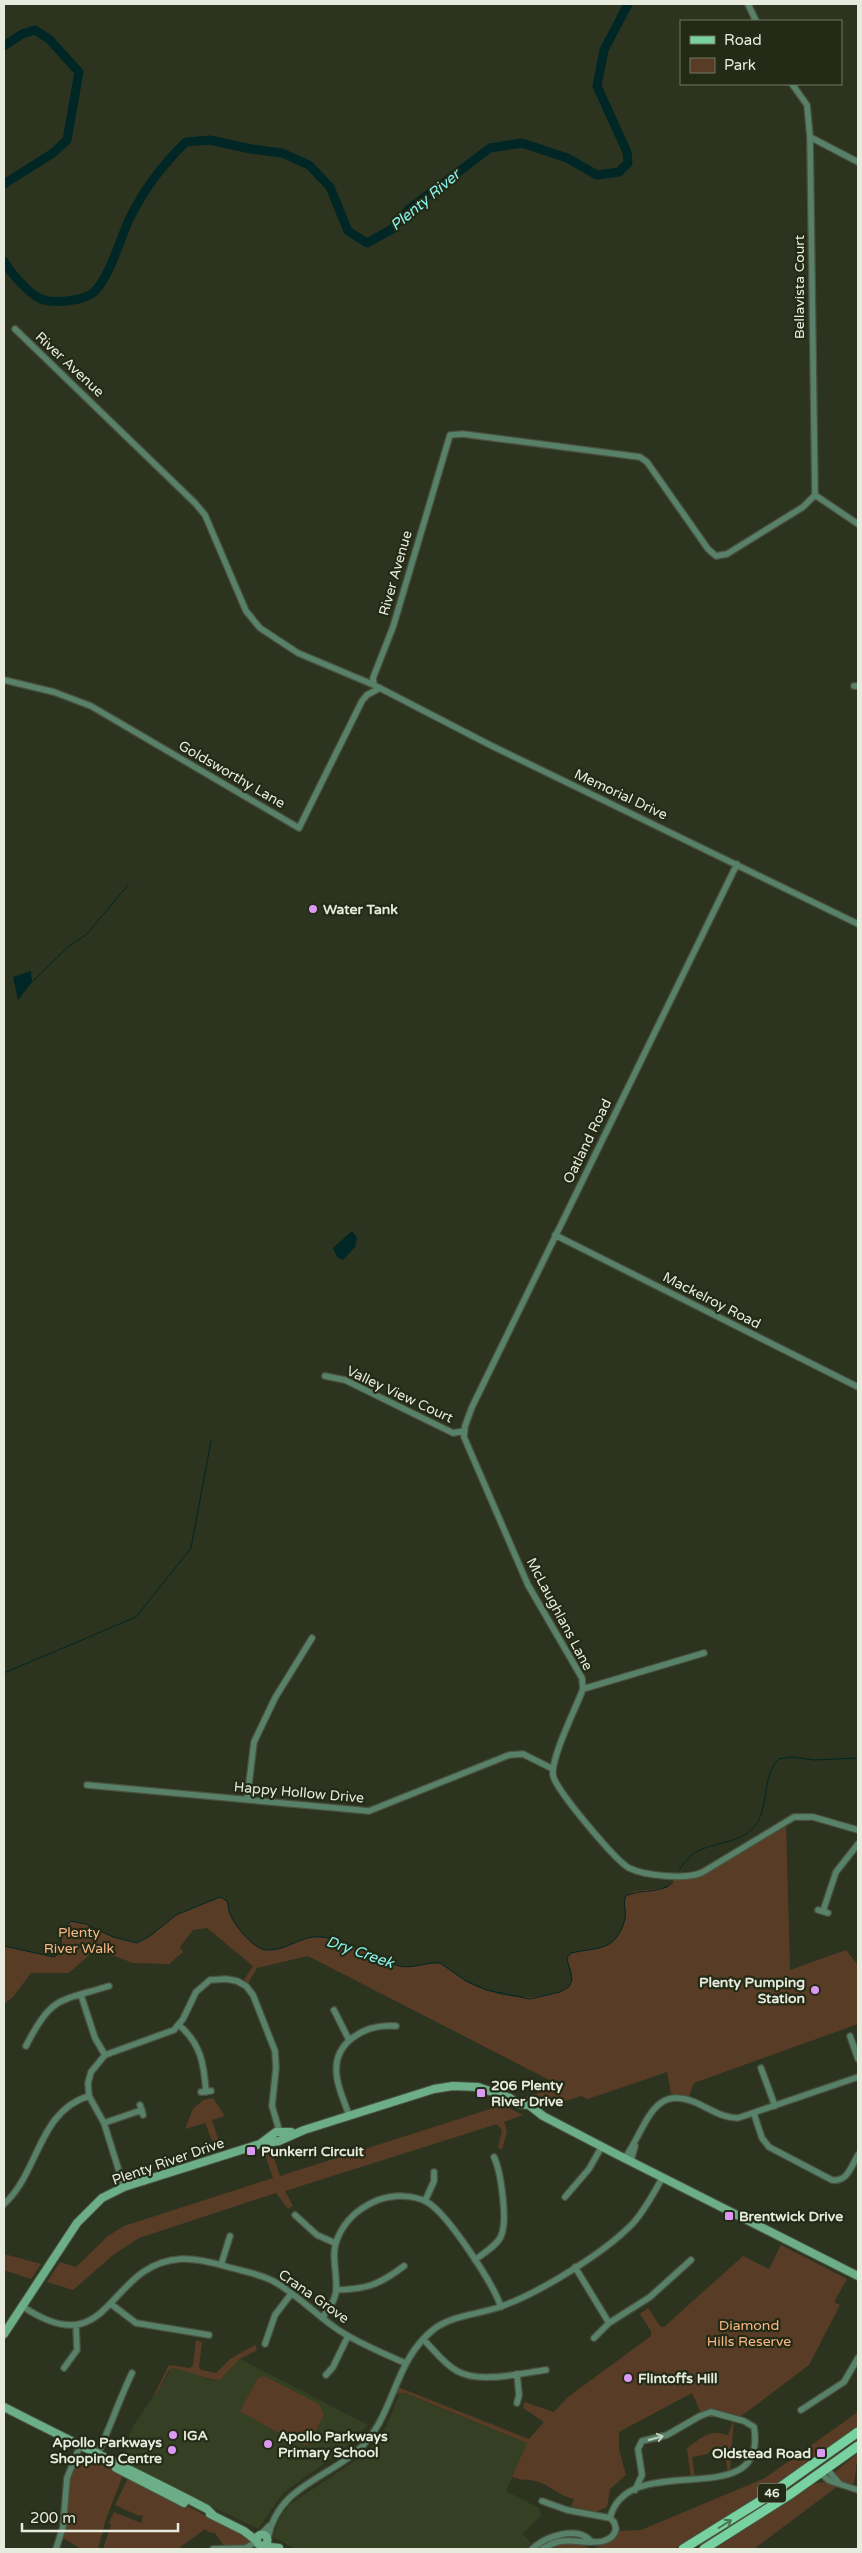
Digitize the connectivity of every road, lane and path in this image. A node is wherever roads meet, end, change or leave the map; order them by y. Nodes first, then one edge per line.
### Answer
1 (748, 4) edge
2 (756, 20) edge
3 (793, 85) edge
4 (810, 138) junction
5 (858, 162) edge
6 (15, 329) dead end
7 (815, 495) junction
8 (858, 524) edge
9 (4, 680) edge
10 (376, 687) junction
11 (737, 864) junction
12 (858, 924) edge
13 (555, 1235) junction
14 (325, 1376) dead end
15 (858, 1387) edge
16 (464, 1431) junction
17 (312, 1638) dead end
18 (704, 1653) dead end
19 (583, 1689) junction
20 (553, 1769) junction
21 (87, 1785) dead end
22 (247, 1800) junction
23 (858, 1830) edge
24 (858, 1844) edge
25 (823, 1911) dead end
26 (109, 1986) dead end
27 (81, 1995) junction
28 (334, 2010) dead end
29 (179, 2025) junction
30 (396, 2026) dead end
31 (850, 2036) dead end
32 (349, 2040) junction
33 (26, 2046) dead end
34 (105, 2055) junction
35 (858, 2059) edge
36 (761, 2068) dead end
37 (858, 2077) edge
38 (206, 2092) dead end
39 (89, 2096) junction
40 (774, 2106) junction
41 (142, 2110) dead end
42 (754, 2114) junction
43 (349, 2115) junction
44 (104, 2123) junction
45 (278, 2136) junction
46 (602, 2146) junction
47 (858, 2155) edge
48 (494, 2157) dead end
49 (629, 2157) junction
50 (434, 2172) dead end
51 (662, 2177) junction
52 (124, 2187) junction
53 (565, 2197) dead end
54 (425, 2201) junction
55 (4, 2204) edge
56 (296, 2215) dead end
57 (230, 2236) dead end
58 (335, 2243) junction
59 (475, 2260) junction
60 (691, 2260) dead end
61 (221, 2265) junction
62 (404, 2266) dead end
63 (575, 2267) junction
64 (858, 2276) edge
65 (336, 2290) junction
66 (291, 2294) junction
67 (111, 2304) junction
68 (22, 2306) junction
69 (501, 2307) junction
70 (322, 2318) junction
71 (608, 2323) junction
72 (76, 2326) junction
73 (4, 2334) edge
74 (209, 2335) dead end
75 (348, 2336) junction
76 (594, 2338) dead end
77 (423, 2339) junction
78 (265, 2344) dead end
79 (858, 2358) edge
80 (405, 2363) junction
81 (64, 2368) dead end
82 (546, 2370) dead end
83 (132, 2373) dead end
84 (517, 2374) junction
85 (326, 2375) dead end
86 (517, 2403) dead end
87 (4, 2407) edge
88 (801, 2410) dead end
89 (858, 2432) edge
90 (80, 2446) junction
91 (858, 2446) edge
92 (97, 2455) junction
93 (818, 2462) junction
94 (824, 2471) junction
95 (635, 2490) junction
96 (858, 2490) edge
97 (542, 2501) dead end
98 (610, 2518) junction
99 (261, 2541) edge
100 (591, 2541) junction
101 (56, 2549) edge
102 (213, 2549) edge
103 (280, 2549) edge
104 (532, 2549) edge
105 (542, 2549) edge
106 (683, 2549) edge
107 (704, 2549) edge

1 - 2 street
3 - 4 street, Bellavista Court
4 - 5 street
4 - 7 street, Bellavista Court
6 - 10 street, River Avenue
7 - 8 street
7 - 10 street, River Avenue
9 - 10 street, Goldsworthy Lane
10 - 11 street, Memorial Drive
11 - 12 street, Memorial Drive
11 - 13 street, Oatland Road
13 - 15 street, Mackelroy Road
13 - 16 street, Oatland Road
14 - 16 street, Valley View Court
16 - 19 street, McLaughlans Lane
17 - 22 street
18 - 19 street
19 - 20 street, McLaughlans Lane
20 - 22 street, Happy Hollow Drive
20 - 23 street
21 - 22 street, Happy Hollow Drive
24 - 25 street
26 - 27 street
27 - 33 street
27 - 34 street
28 - 32 street
29 - 34 street
29 - 38 street
29 - 45 street
30 - 32 street
31 - 35 street
32 - 43 street
34 - 39 street
36 - 40 street
37 - 40 street
39 - 44 street
39 - 55 street
40 - 42 street
41 - 44 street
42 - 47 street
42 - 49 street
43 - 45 street, Plenty River Drive
43 - 46 street, Plenty River Drive
44 - 52 street
45 - 52 street, Plenty River Drive
46 - 49 street, Plenty River Drive
46 - 53 street
48 - 59 street
49 - 51 street, Plenty River Drive
50 - 54 street
51 - 63 street
51 - 64 street, Plenty River Drive
52 - 68 street, Plenty River Drive
54 - 58 street
54 - 59 street
56 - 58 street
57 - 61 street
58 - 65 street
59 - 69 street
60 - 71 street
61 - 66 street, Crana Grove
61 - 67 street, Crana Grove
62 - 65 street
63 - 69 street
63 - 71 street
65 - 70 street
66 - 70 street, Crana Grove
66 - 78 street
67 - 72 street, Crana Grove
67 - 74 street
68 - 72 street
68 - 73 street, Plenty River Drive
69 - 77 street
70 - 75 street, Crana Grove
71 - 76 street
72 - 81 street
75 - 80 street, Crana Grove
75 - 85 street
77 - 80 street
77 - 84 street
79 - 88 street
80 - 99 street
82 - 84 street
83 - 92 street
84 - 86 street
87 - 90 street
89 - 93 main road, 46
90 - 92 street
90 - 101 street
91 - 94 main road, 46
92 - 99 street
93 - 94 main road
106 -> 93 main road, 46
94 - 96 street
94 - 107 main road, 46
95 -> 95 street
95 - 98 street
97 - 98 street
98 - 100 street
99 - 102 street
99 - 103 street
100 - 104 street
100 - 105 street

